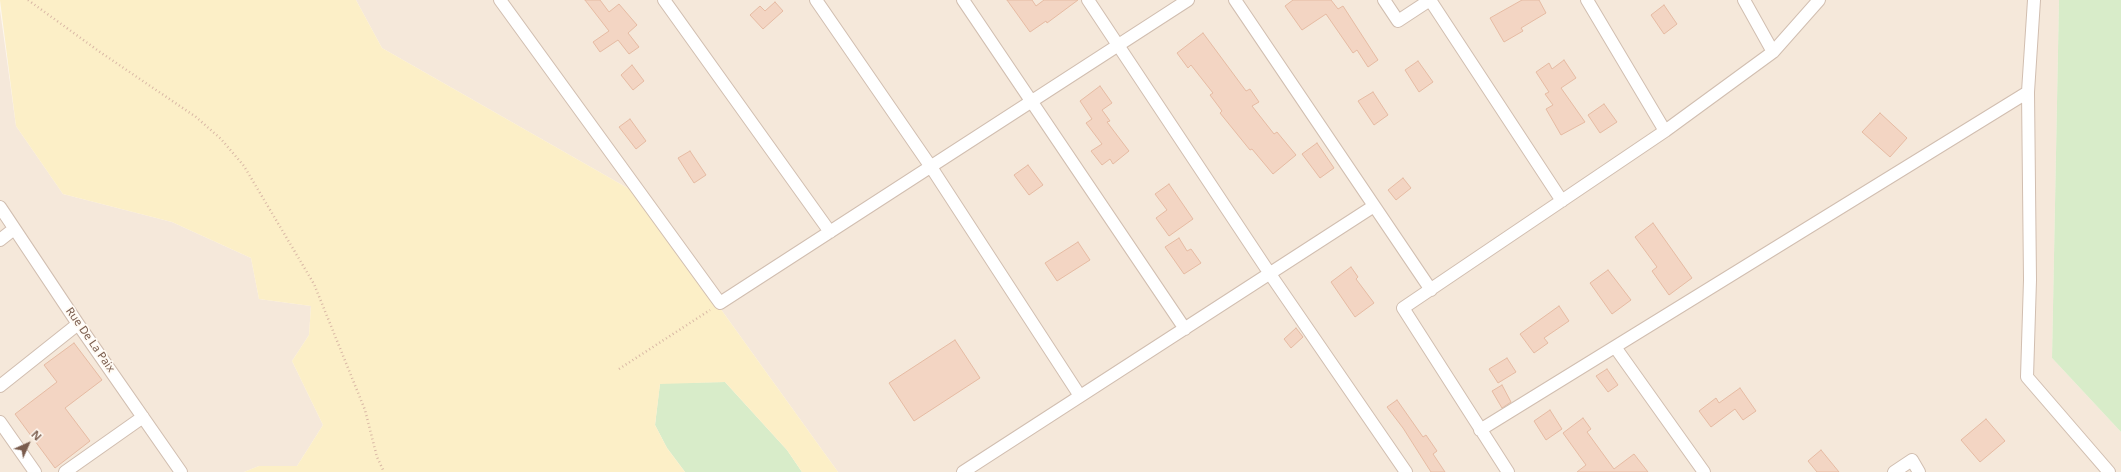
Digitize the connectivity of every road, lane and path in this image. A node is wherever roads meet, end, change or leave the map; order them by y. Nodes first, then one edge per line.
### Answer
1 (28, 0) edge
2 (500, 0) edge
3 (664, 0) edge
4 (816, 0) edge
5 (963, 0) edge
6 (1088, 0) edge
7 (1188, 0) edge
8 (1235, 0) edge
9 (1384, 0) edge
10 (1430, 0) edge
11 (1587, 0) edge
12 (1744, 0) edge
13 (1819, 0) edge
14 (2034, 0) edge
15 (1118, 46) junction
16 (1773, 52) junction
17 (2028, 92) junction
18 (1032, 102) junction
19 (1665, 131) junction
20 (931, 167) junction
21 (1562, 201) junction
22 (1374, 206) junction
23 (0, 208) edge
24 (14, 229) junction
25 (830, 232) junction
26 (0, 240) edge
27 (1270, 274) junction
28 (1431, 290) junction
29 (720, 304) junction
30 (78, 324) junction
31 (1185, 328) junction
32 (1615, 346) junction
33 (619, 369) dead end
34 (0, 386) edge
35 (1080, 396) junction
36 (143, 417) junction
37 (0, 422) edge
38 (1480, 430) junction
39 (35, 472) edge
40 (65, 472) edge
41 (182, 472) edge
42 (384, 472) edge
43 (964, 472) edge
44 (1406, 472) edge
45 (1508, 472) edge
46 (1704, 472) edge
47 (1894, 472) edge
48 (1919, 472) edge
49 (2109, 472) edge

1 - 42 path
2 - 29 street
3 - 25 street
4 - 20 street
5 - 18 street
6 - 15 street
7 - 15 street
8 - 22 street
9 - 10 street
10 - 21 street
11 - 19 street
12 - 16 street
13 - 16 street
14 - 17 street
15 - 18 street
15 - 27 street
16 - 19 street
17 - 32 street
17 - 49 street
18 - 20 street
18 - 31 street
19 - 21 street
20 - 25 street
20 - 35 street
21 - 28 street
22 - 27 street
22 - 28 street
23 - 24 street, Rue De La Paix
24 - 26 street
24 - 30 street, Rue De La Paix
25 - 29 street
27 - 31 street
27 - 44 street
28 - 38 street
29 - 33 path
30 - 34 street
30 - 36 street, Rue De La Paix
31 - 35 street
32 - 38 street
32 - 46 street
35 - 43 street
36 - 40 street
36 - 41 street, Rue De La Paix
37 - 39 street
38 - 45 street
47 - 48 street

